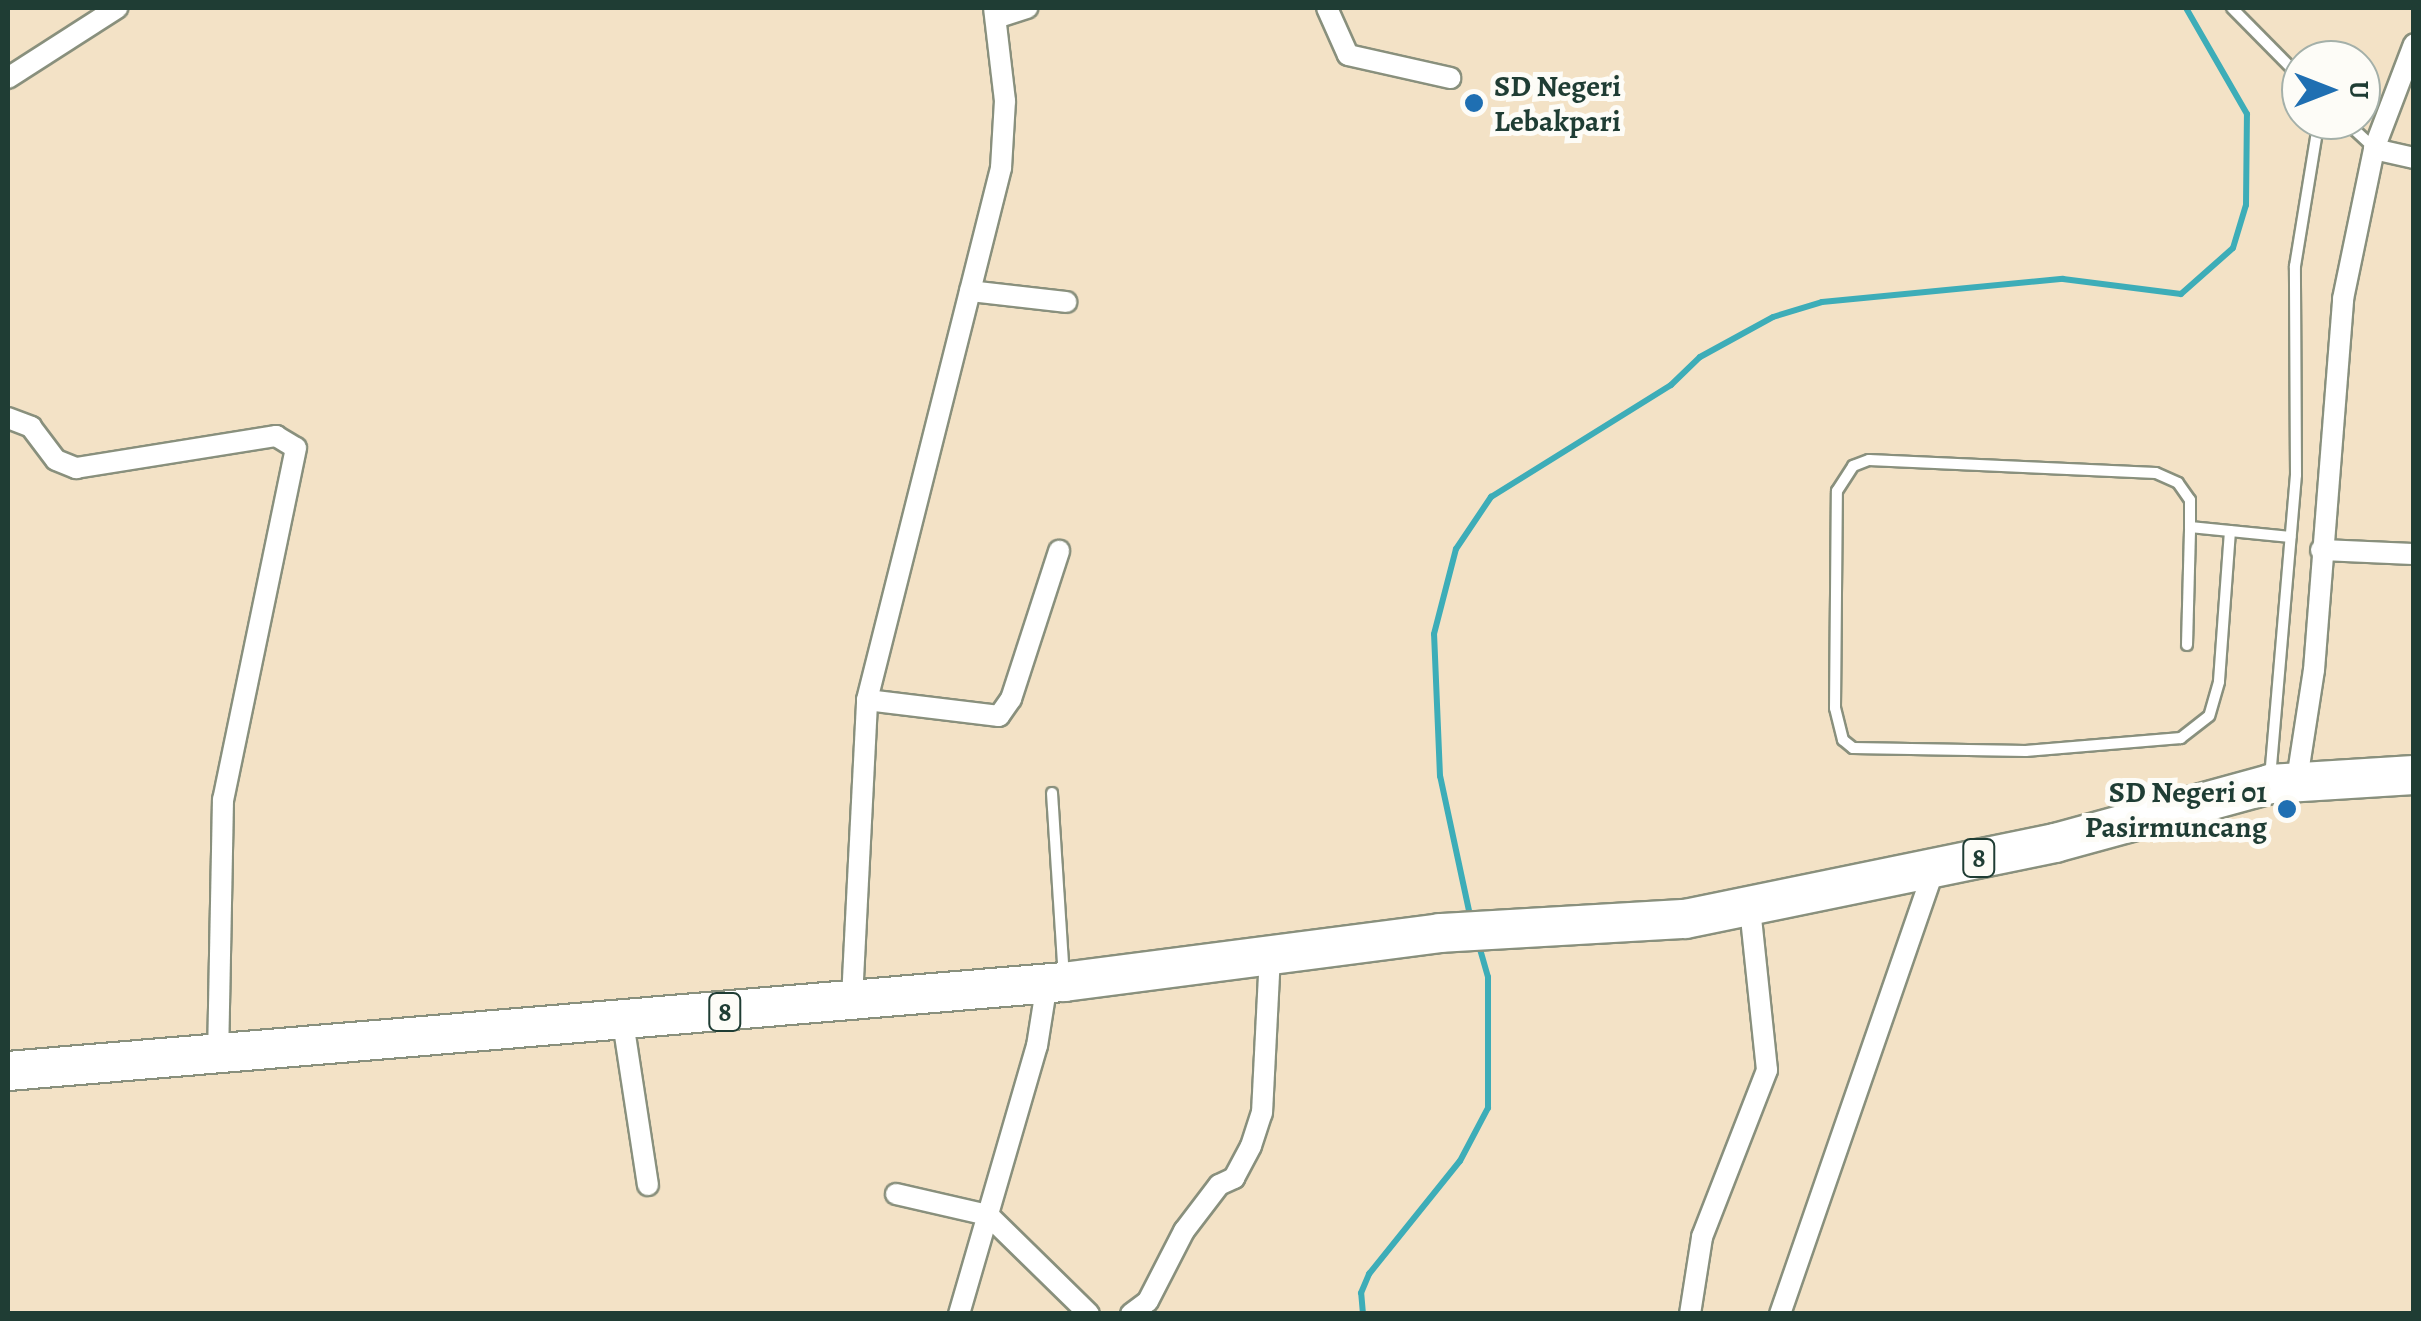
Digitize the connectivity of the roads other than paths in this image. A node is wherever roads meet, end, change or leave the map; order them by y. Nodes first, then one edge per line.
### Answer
1 (116, 8) edge
2 (1027, 8) edge
3 (1327, 8) edge
4 (2232, 8) edge
5 (995, 13) edge
6 (2414, 44) edge
7 (2281, 58) edge
8 (8, 78) edge
9 (1450, 78) dead end
10 (2316, 140) edge
11 (2365, 140) edge
12 (2374, 148) junction
13 (2414, 158) edge
14 (970, 291) junction
15 (1066, 302) dead end
16 (8, 418) edge
17 (2190, 527) junction
18 (2230, 531) junction
19 (2291, 537) junction
20 (2321, 550) junction
21 (1059, 552) dead end
22 (2414, 554) edge
23 (2188, 645) dead end
24 (867, 700) junction
25 (2414, 776) edge
26 (2283, 785) junction
27 (1052, 793) dead end
28 (1935, 867) junction
29 (1750, 909) junction
30 (1270, 955) junction
31 (1056, 982) junction
32 (852, 999) junction
33 (624, 1022) junction
34 (218, 1052) junction
35 (8, 1070) edge
36 (648, 1186) dead end
37 (896, 1194) dead end
38 (988, 1215) junction
39 (959, 1314) edge
40 (1089, 1314) edge
41 (1130, 1314) edge
42 (1690, 1314) edge
43 (1780, 1314) edge

1 - 8 street
2 - 5 street
3 - 9 street
4 - 7 lane
5 - 14 street
6 - 12 street
10 - 19 lane
11 - 12 lane
12 - 13 street
12 - 20 street
14 - 15 street
14 - 24 street
16 - 34 street
17 - 18 lane
17 - 18 lane
17 - 23 lane
18 - 19 lane
19 - 26 lane
20 - 22 street
20 - 26 street
21 - 24 street
24 - 32 street
25 - 26 highway, 8
26 - 28 highway, 8
27 - 31 lane
28 - 29 highway, 8
28 - 43 street
29 - 30 highway, 8
29 - 42 street
30 - 31 highway, 8
30 - 41 street
31 - 32 highway, 8
31 - 38 street
32 - 33 highway, 8
33 - 34 highway, 8
33 - 36 street
34 - 35 highway, 8
37 - 38 street
38 - 39 street
38 - 40 street

